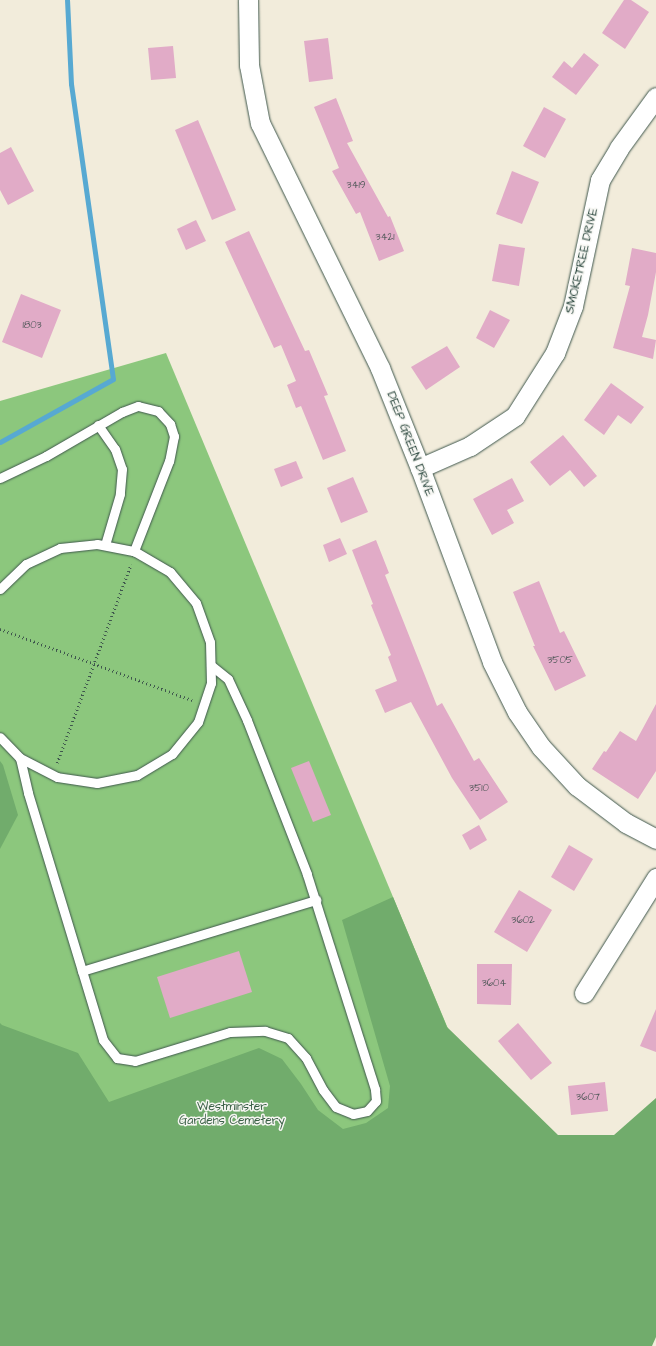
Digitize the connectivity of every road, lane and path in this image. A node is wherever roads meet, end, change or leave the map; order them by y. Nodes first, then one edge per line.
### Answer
1 (248, 0) edge
2 (656, 97) edge
3 (98, 426) junction
4 (420, 468) junction
5 (0, 478) edge
6 (106, 545) junction
7 (135, 551) junction
8 (0, 589) edge
9 (0, 629) edge
10 (94, 663) junction
11 (211, 665) junction
12 (204, 704) junction
13 (0, 736) edge
14 (20, 758) junction
15 (52, 775) junction
16 (656, 839) edge
17 (656, 878) edge
18 (316, 900) junction
19 (82, 971) junction
20 (584, 993) dead end

1 - 4 street, DEEP GREEN DRIVE
2 - 4 street, SMOKETREE DRIVE
3 - 5 lane
3 - 6 lane
3 - 7 lane
4 - 16 street, DEEP GREEN DRIVE
6 - 7 lane
6 - 8 lane
7 - 10 path
7 - 11 lane
9 - 10 path
10 - 12 path
10 - 15 path
11 - 12 lane
11 - 18 lane
12 - 15 lane
13 - 14 lane
14 - 15 lane
14 - 19 lane
17 - 20 street
18 - 19 lane
18 - 19 lane

